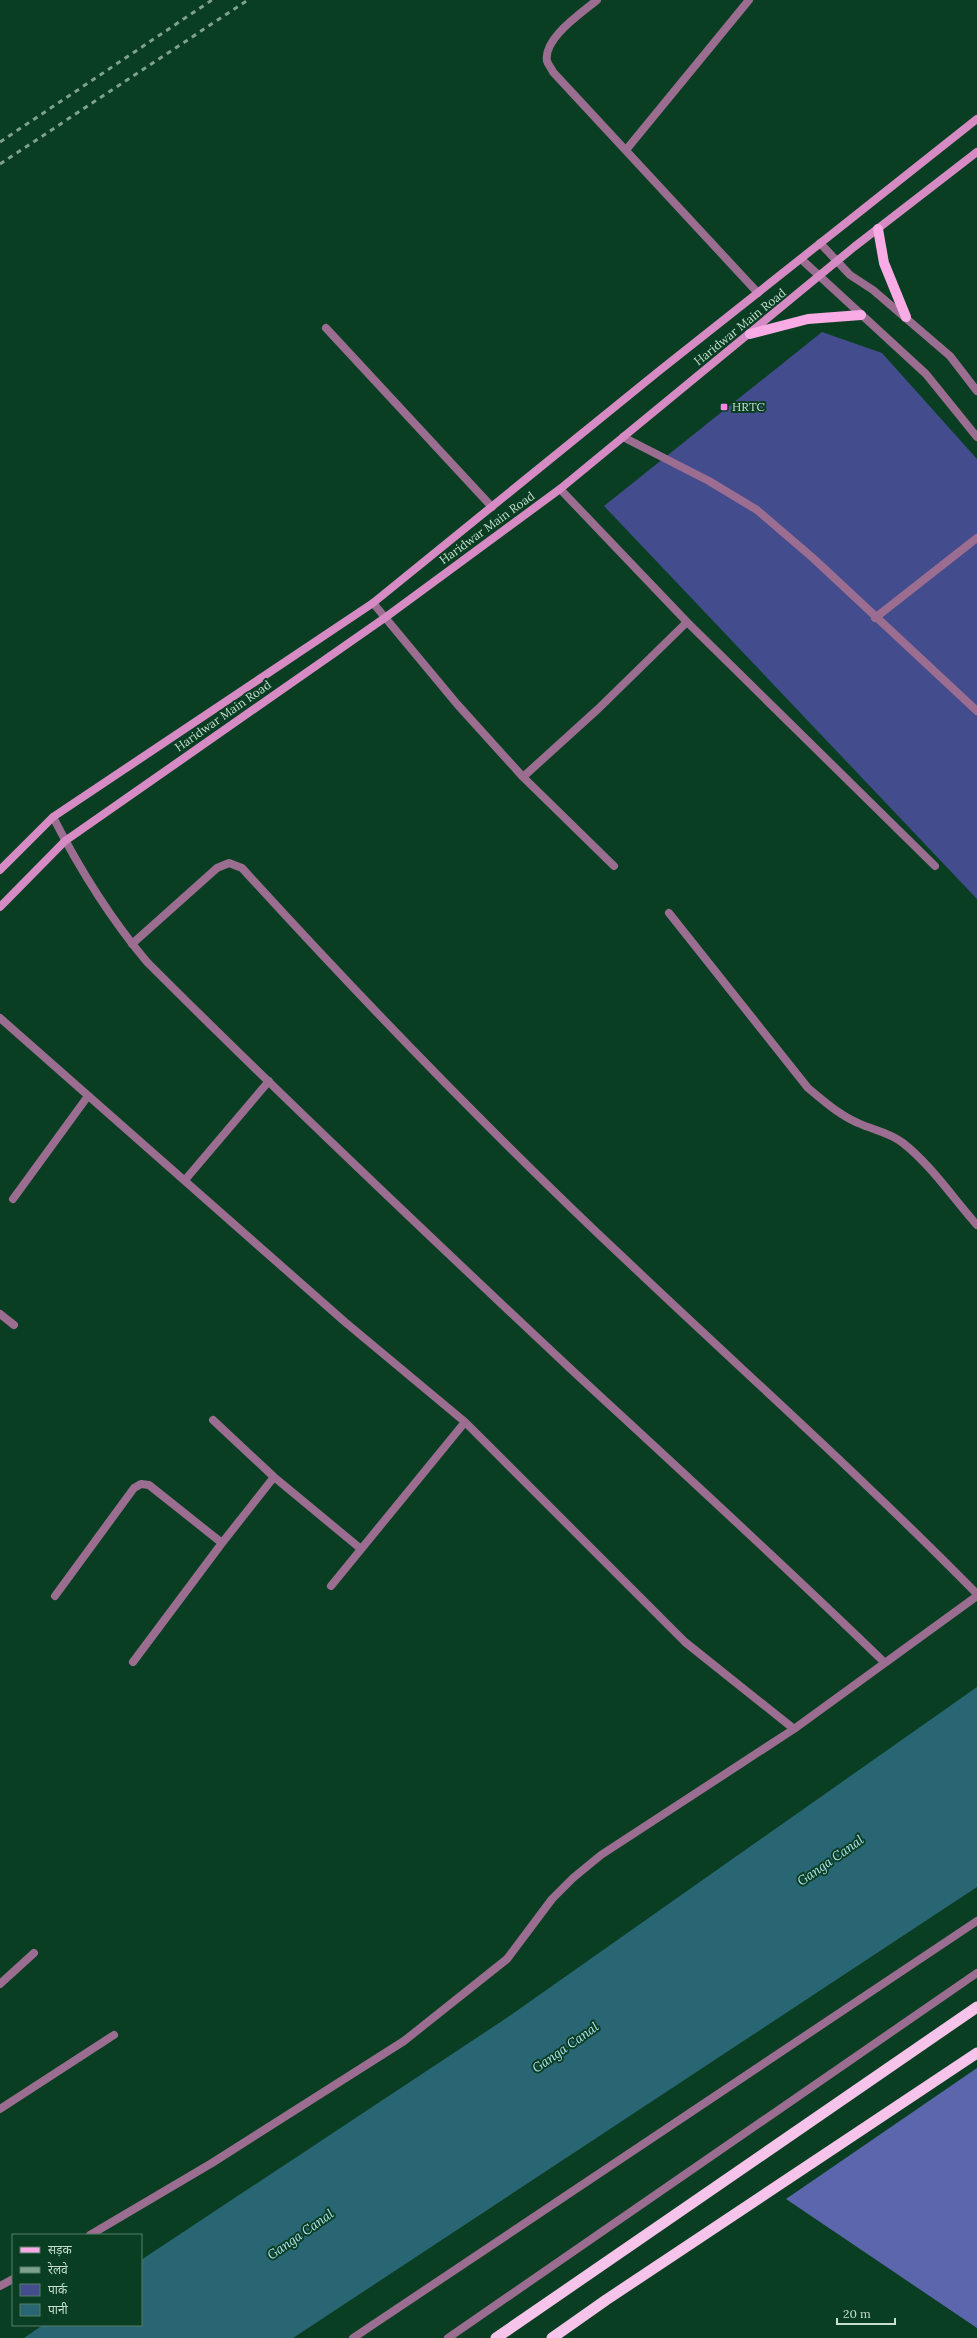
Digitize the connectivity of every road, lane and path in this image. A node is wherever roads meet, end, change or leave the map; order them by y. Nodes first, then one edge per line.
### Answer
1 (597, 0) edge
2 (749, 0) edge
3 (977, 119) edge
4 (626, 150) junction
5 (977, 152) edge
6 (878, 229) junction
7 (820, 243) junction
8 (802, 259) junction
9 (836, 263) junction
10 (819, 277) junction
11 (758, 293) junction
12 (861, 315) junction
13 (906, 317) junction
14 (326, 328) dead end
15 (750, 334) junction
16 (977, 391) edge
17 (623, 437) junction
18 (977, 437) edge
19 (560, 488) junction
20 (492, 507) junction
21 (977, 538) edge
22 (373, 603) junction
23 (386, 617) junction
24 (875, 618) junction
25 (687, 622) junction
26 (977, 711) edge
27 (524, 777) junction
28 (53, 817) junction
29 (65, 841) junction
30 (614, 866) dead end
31 (935, 866) dead end
32 (0, 870) edge
33 (0, 907) edge
34 (669, 913) dead end
35 (132, 944) junction
36 (0, 1018) edge
37 (269, 1081) junction
38 (88, 1096) junction
39 (185, 1180) junction
40 (13, 1199) dead end
41 (977, 1225) edge
42 (0, 1314) edge
43 (14, 1325) dead end
44 (213, 1420) dead end
45 (465, 1422) junction
46 (274, 1477) junction
47 (222, 1543) junction
48 (360, 1549) junction
49 (331, 1586) dead end
50 (977, 1595) edge
51 (55, 1596) dead end
52 (133, 1662) dead end
53 (885, 1663) junction
54 (794, 1729) junction
55 (977, 1921) edge
56 (34, 1953) dead end
57 (977, 1973) edge
58 (0, 1984) edge
59 (977, 2007) edge
60 (114, 2034) dead end
61 (977, 2053) edge
62 (0, 2109) edge
63 (92, 2234) edge
64 (12, 2280) edge
65 (0, 2286) edge
66 (353, 2338) edge
67 (448, 2338) edge
68 (496, 2338) edge
69 (552, 2338) edge

1 - 4 street
2 - 4 street
3 - 7 main road, Haridwar Main Road
4 - 11 street
5 - 6 main road, Haridwar Main Road
6 - 9 main road, Haridwar Main Road
6 - 13 main road
7 - 8 main road, Haridwar Main Road
7 - 9 street
8 - 10 street
8 - 11 main road, Haridwar Main Road
9 - 10 main road, Haridwar Main Road
9 - 13 street
10 - 12 street
10 - 15 main road, Haridwar Main Road
11 - 20 main road, Haridwar Main Road
12 - 15 main road
12 - 18 street
13 - 16 street
14 - 20 street
15 - 17 main road, Haridwar Main Road
17 - 19 main road, Haridwar Main Road
17 - 24 street
19 - 23 main road, Haridwar Main Road
19 - 25 street
20 - 22 main road, Haridwar Main Road
21 - 24 street
22 - 23 street
22 - 28 main road, Haridwar Main Road
23 - 27 street
23 - 29 main road, Haridwar Main Road
24 - 26 street
25 - 27 street
25 - 31 street
27 - 30 street
28 - 29 street
28 - 32 main road, Haridwar Main Road
29 - 33 main road, Haridwar Main Road
29 - 35 street
34 - 41 street
35 - 37 street
35 - 50 street
36 - 38 street
37 - 39 street
37 - 53 street
38 - 39 street
38 - 40 street
39 - 45 street
42 - 43 street
44 - 46 street
45 - 48 street
45 - 54 street
46 - 47 street
46 - 48 street
47 - 51 street
47 - 52 street
48 - 49 street
50 - 53 street
53 - 54 street
54 - 63 street
55 - 66 street
56 - 58 street
57 - 67 street
59 - 68 highway
60 - 62 street
61 - 69 highway
64 - 65 street

